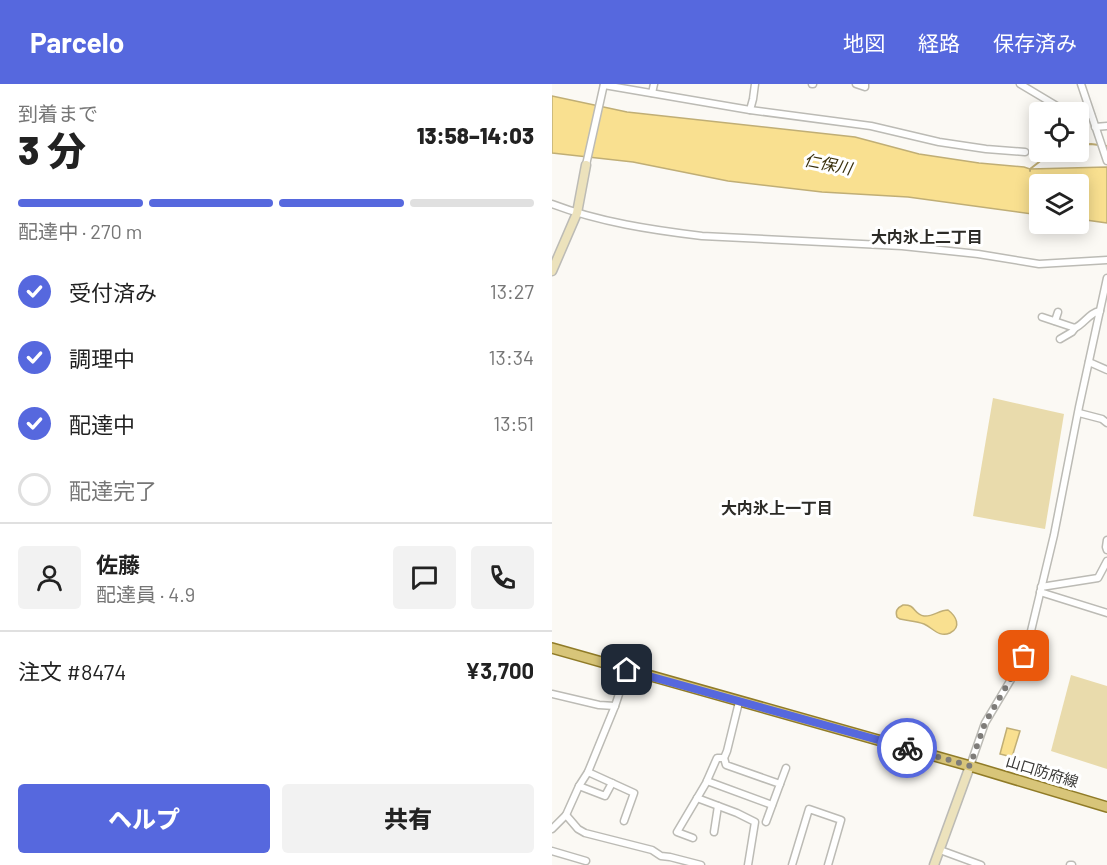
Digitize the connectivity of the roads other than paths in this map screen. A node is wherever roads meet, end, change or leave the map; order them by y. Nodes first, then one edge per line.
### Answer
1 (654, 84) edge
2 (754, 84) edge
3 (856, 84) edge
4 (865, 84) edge
5 (1020, 84) edge
6 (1081, 84) edge
7 (604, 86) edge
8 (652, 93) junction
9 (1050, 102) edge
10 (750, 110) junction
11 (1091, 115) joint
12 (1107, 126) edge
13 (1095, 127) junction
14 (1025, 152) dead end
15 (1106, 154) edge
16 (1107, 161) edge
17 (586, 165) joint
18 (552, 204) edge
19 (577, 213) junction
20 (1107, 260) edge
21 (552, 271) edge
22 (1107, 278) edge
23 (1058, 312) dead end
24 (1100, 314) junction
25 (1042, 317) dead end
26 (1107, 318) edge
27 (1055, 321) junction
28 (1075, 328) junction
29 (1060, 339) dead end
30 (1089, 362) junction
31 (1107, 370) edge
32 (1079, 413) junction
33 (1107, 423) edge
34 (1107, 540) edge
35 (1107, 550) edge
36 (1107, 561) edge
37 (1040, 590) junction
38 (1107, 613) edge
39 (552, 648) edge
40 (627, 670) junction
41 (552, 694) edge
42 (739, 702) junction
43 (615, 706) junction
44 (724, 758) junction
45 (970, 766) junction
46 (786, 768) dead end
47 (588, 772) junction
48 (707, 781) junction
49 (612, 783) junction
50 (780, 784) junction
51 (579, 786) junction
52 (698, 798) junction
53 (772, 805) junction
54 (718, 806) junction
55 (1107, 807) edge
56 (566, 815) junction
57 (624, 821) dead end
58 (766, 822) dead end
59 (552, 829) edge
60 (714, 832) dead end
61 (693, 838) dead end
62 (940, 850) junction
63 (552, 851) edge
64 (661, 856) junction
65 (586, 861) dead end
66 (658, 865) edge
67 (701, 865) edge
68 (748, 865) edge
69 (792, 865) edge
70 (828, 865) edge
71 (934, 865) edge
72 (981, 865) edge

1 - 8 street
2 - 10 street
3 - 4 street
5 - 9 street
6 - 11 street
7 - 8 street
7 - 17 street
8 - 10 street
10 - 14 street
11 - 13 street
12 - 13 street
13 - 15 street
15 - 16 street
17 - 19 street
18 - 19 street
19 - 20 street
19 - 21 street
22 - 24 street
23 - 27 street
24 - 26 street
24 - 28 street
24 - 30 street
25 - 27 street
27 - 28 street
28 - 29 street
30 - 31 street
30 - 32 street
32 - 33 street
32 - 37 street
34 - 35 street
36 - 37 street
37 - 38 street
37 - 45 street
39 - 40 main road, 山口防府線
40 - 42 main road, 山口防府線
40 - 43 street
41 - 43 street
42 - 44 street
42 - 45 main road, 山口防府線
43 - 47 street
44 - 48 street
44 - 50 street
45 - 55 main road, 山口防府線
45 - 62 street
46 - 50 street
47 - 49 street
47 - 51 street
48 - 52 street
48 - 53 street
49 - 51 street
49 - 57 street
50 - 53 street
51 - 56 street
52 - 54 street
52 - 61 street
53 - 58 street
54 - 60 street
54 - 68 street
56 - 59 street
56 - 64 street
62 - 71 street
62 - 72 street
63 - 65 street
64 - 66 street
64 - 67 street
69 - 70 street

